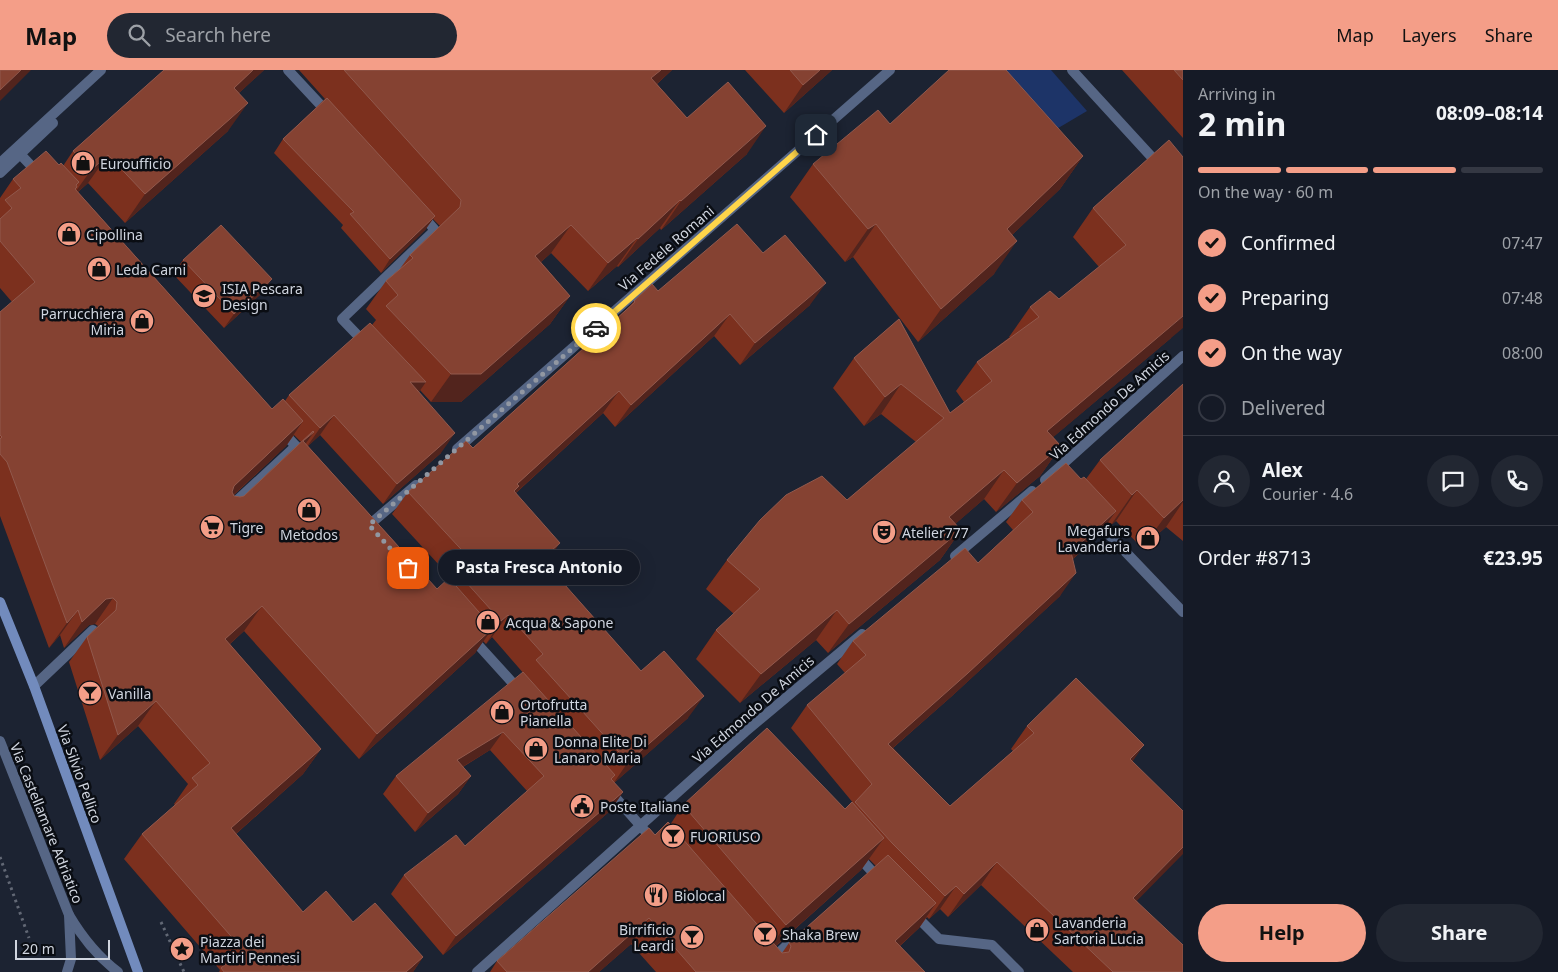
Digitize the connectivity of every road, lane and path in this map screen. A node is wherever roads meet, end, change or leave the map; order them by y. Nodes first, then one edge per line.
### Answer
1 (101, 70) edge
2 (288, 70) edge
3 (890, 70) edge
4 (1072, 70) edge
5 (73, 96) junction
6 (335, 121) edge
7 (20, 154) junction
8 (0, 163) edge
9 (1163, 169) edge
10 (0, 173) edge
11 (44, 179) edge
12 (415, 208) edge
13 (376, 354) edge
14 (1183, 356) edge
15 (276, 424) edge
16 (296, 446) junction
17 (448, 457) edge
18 (310, 460) edge
19 (427, 476) edge
20 (228, 510) edge
21 (1091, 516) edge
22 (369, 525) edge
23 (948, 562) edge
24 (0, 602) edge
25 (1183, 612) edge
26 (872, 625) edge
27 (462, 628) edge
28 (93, 630) edge
29 (34, 686) junction
30 (528, 701) edge
31 (0, 741) edge
32 (601, 781) edge
33 (640, 825) junction
34 (658, 846) edge
35 (851, 849) edge
36 (0, 857) edge
37 (884, 884) edge
38 (905, 905) edge
39 (69, 915) junction
40 (161, 922) dead end
41 (808, 926) edge
42 (29, 938) dead end
43 (762, 967) edge
44 (67, 972) edge
45 (118, 972) edge
46 (138, 972) edge
47 (184, 972) edge
48 (477, 972) edge
49 (1019, 972) edge

1 - 5 street
2 - 6 street
3 - 17 street, Via Fedele Romani
4 - 9 street
5 - 7 street
5 - 8 street
7 - 10 street
7 - 11 street
12 - 13 street
14 - 23 street, Via Edmondo De Amicis
15 - 16 street
16 - 18 street
16 - 20 street
19 - 22 street
21 - 25 street
24 - 29 main road, Via Silvio Pellico
26 - 33 street, Via Edmondo De Amicis
27 - 30 street
28 - 29 street
29 - 46 main road, Via Silvio Pellico
31 - 39 street, Via Castellamare Adriatico
32 - 33 street
33 - 34 street
33 - 48 street, Via Edmondo De Amicis
35 - 37 street
36 - 42 path
38 - 49 street
39 - 44 street
39 - 45 street
40 - 47 path
41 - 43 street

